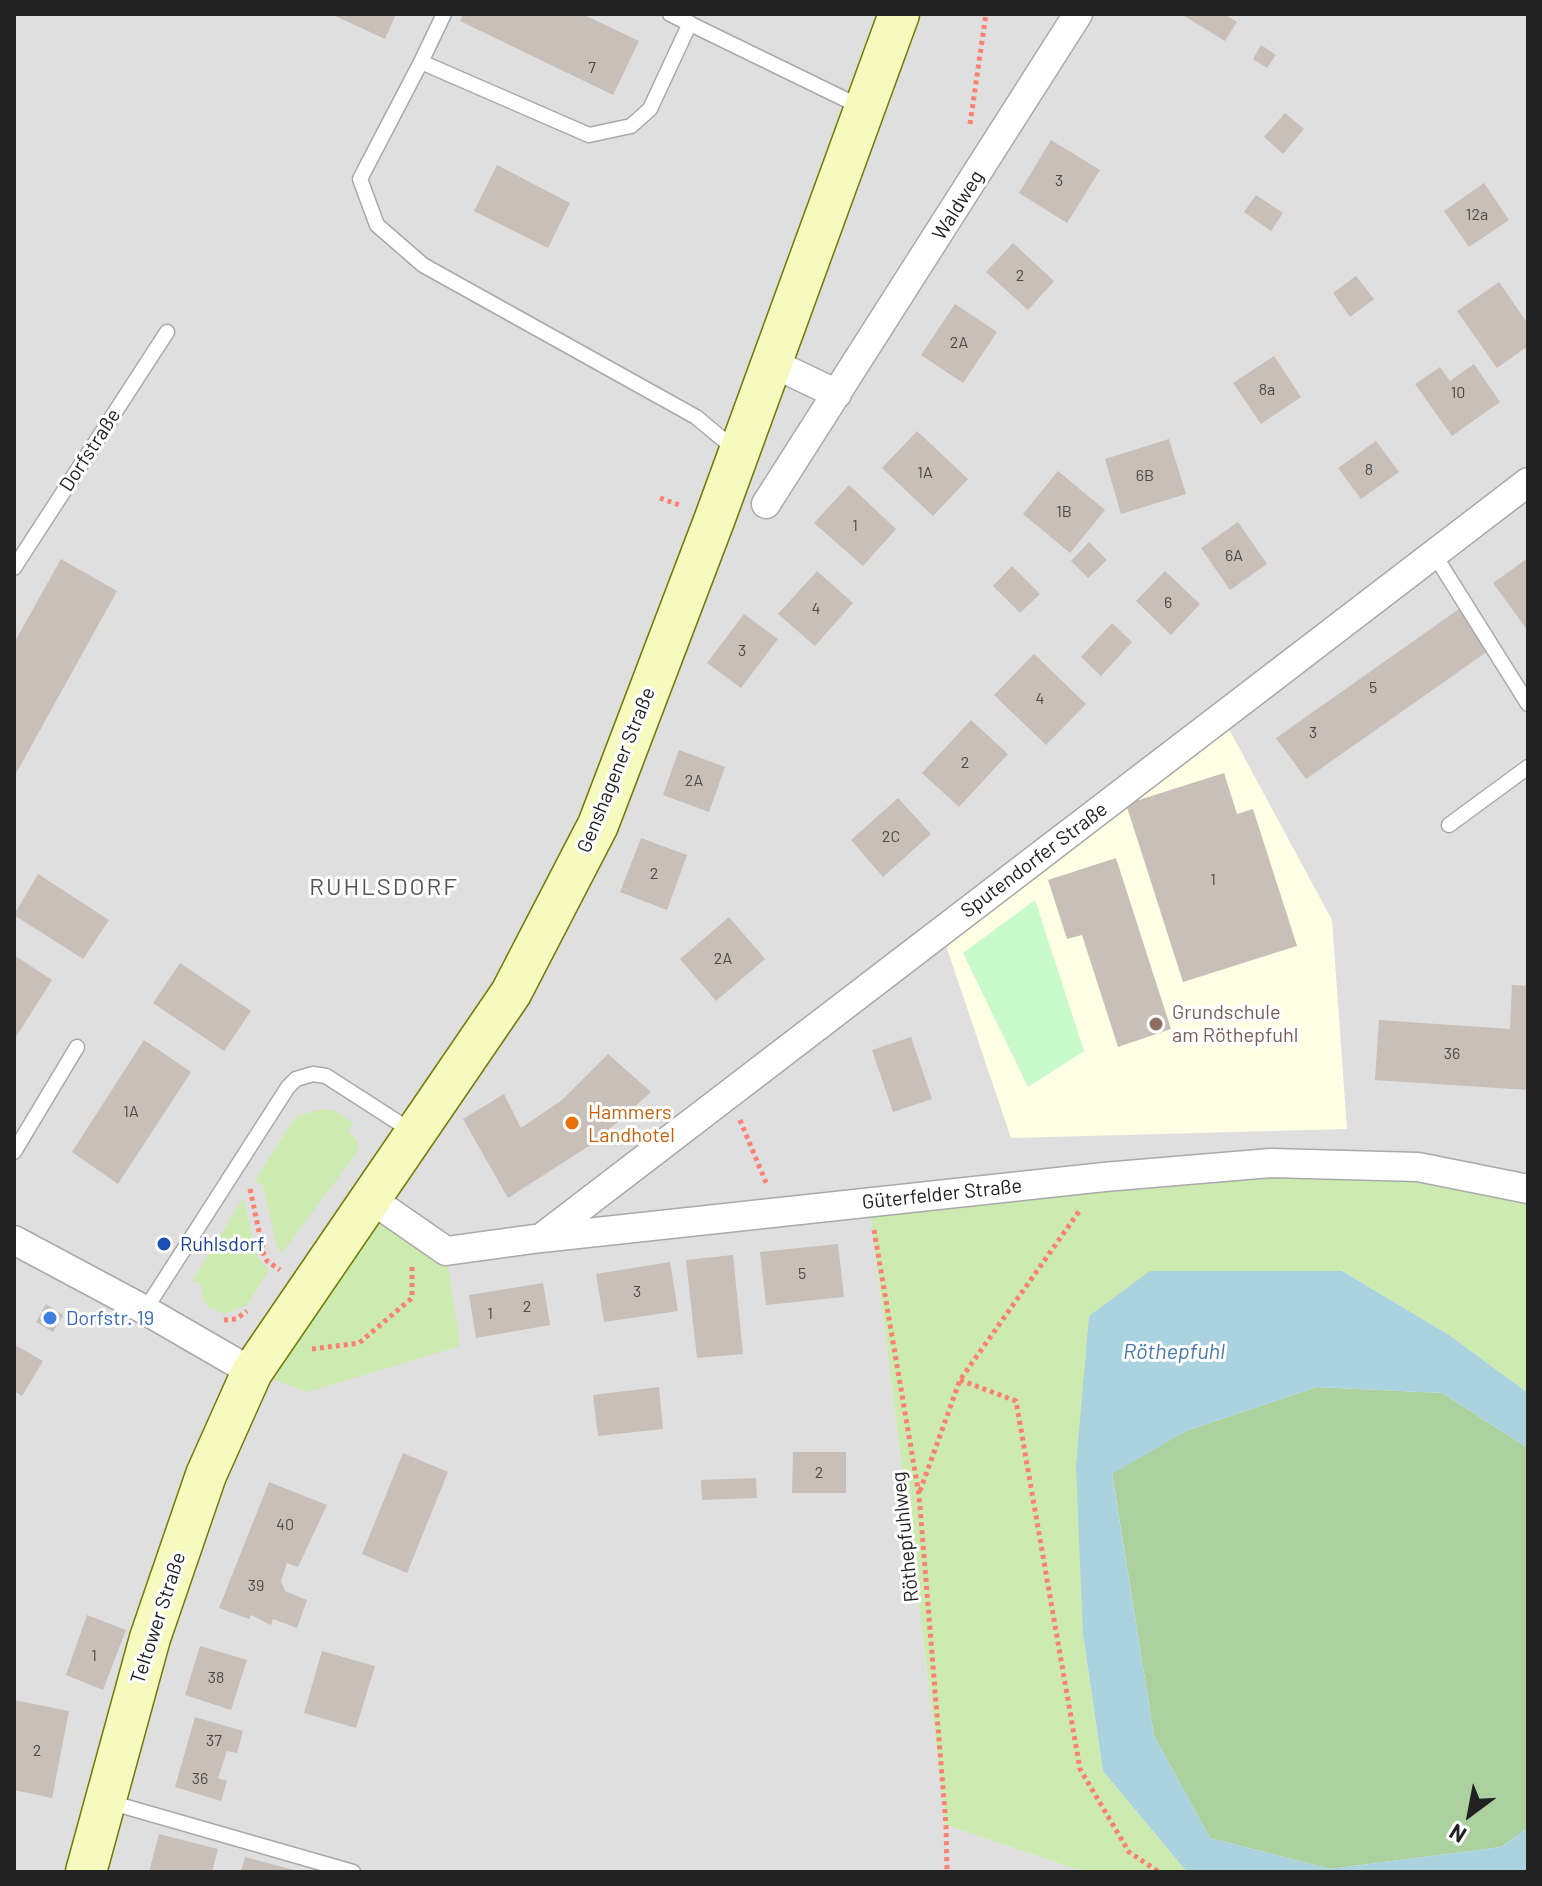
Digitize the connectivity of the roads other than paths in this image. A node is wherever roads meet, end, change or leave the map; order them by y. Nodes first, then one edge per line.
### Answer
1 (444, 14) edge
2 (670, 14) edge
3 (899, 14) edge
4 (1078, 14) edge
5 (690, 23) junction
6 (421, 62) junction
7 (865, 109) junction
8 (167, 332) dead end
9 (770, 362) junction
10 (837, 394) junction
11 (737, 451) junction
12 (1528, 482) edge
13 (766, 504) dead end
14 (1434, 554) junction
15 (14, 568) edge
16 (1528, 704) edge
17 (1528, 767) edge
18 (1449, 825) dead end
19 (77, 1047) dead end
20 (417, 1134) junction
21 (14, 1152) edge
22 (1528, 1189) edge
23 (371, 1199) junction
24 (541, 1238) junction
25 (14, 1240) edge
26 (145, 1310) junction
27 (252, 1372) junction
28 (104, 1801) junction
29 (86, 1872) edge
30 (353, 1872) edge

1 - 6 lane
2 - 5 lane
3 - 7 main road, Genshagener Straße
4 - 10 street, Waldweg
5 - 6 lane
5 - 7 lane
6 - 11 lane
7 - 9 main road, Genshagener Straße
8 - 15 lane, Dorfstraße
9 - 10 street
9 - 11 main road, Genshagener Straße
10 - 13 street, Waldweg
11 - 20 main road, Genshagener Straße
12 - 14 street, Sputendorfer Straße
14 - 16 lane
14 - 24 street, Sputendorfer Straße
17 - 18 lane
19 - 21 lane
20 - 23 main road, Genshagener Straße
20 - 26 lane
22 - 24 street, Güterfelder Straße
23 - 24 street, Güterfelder Straße
23 - 27 main road, Genshagener Straße
25 - 26 street
26 - 27 street
27 - 28 main road, Teltower Straße
28 - 29 main road, Teltower Straße
28 - 30 lane

